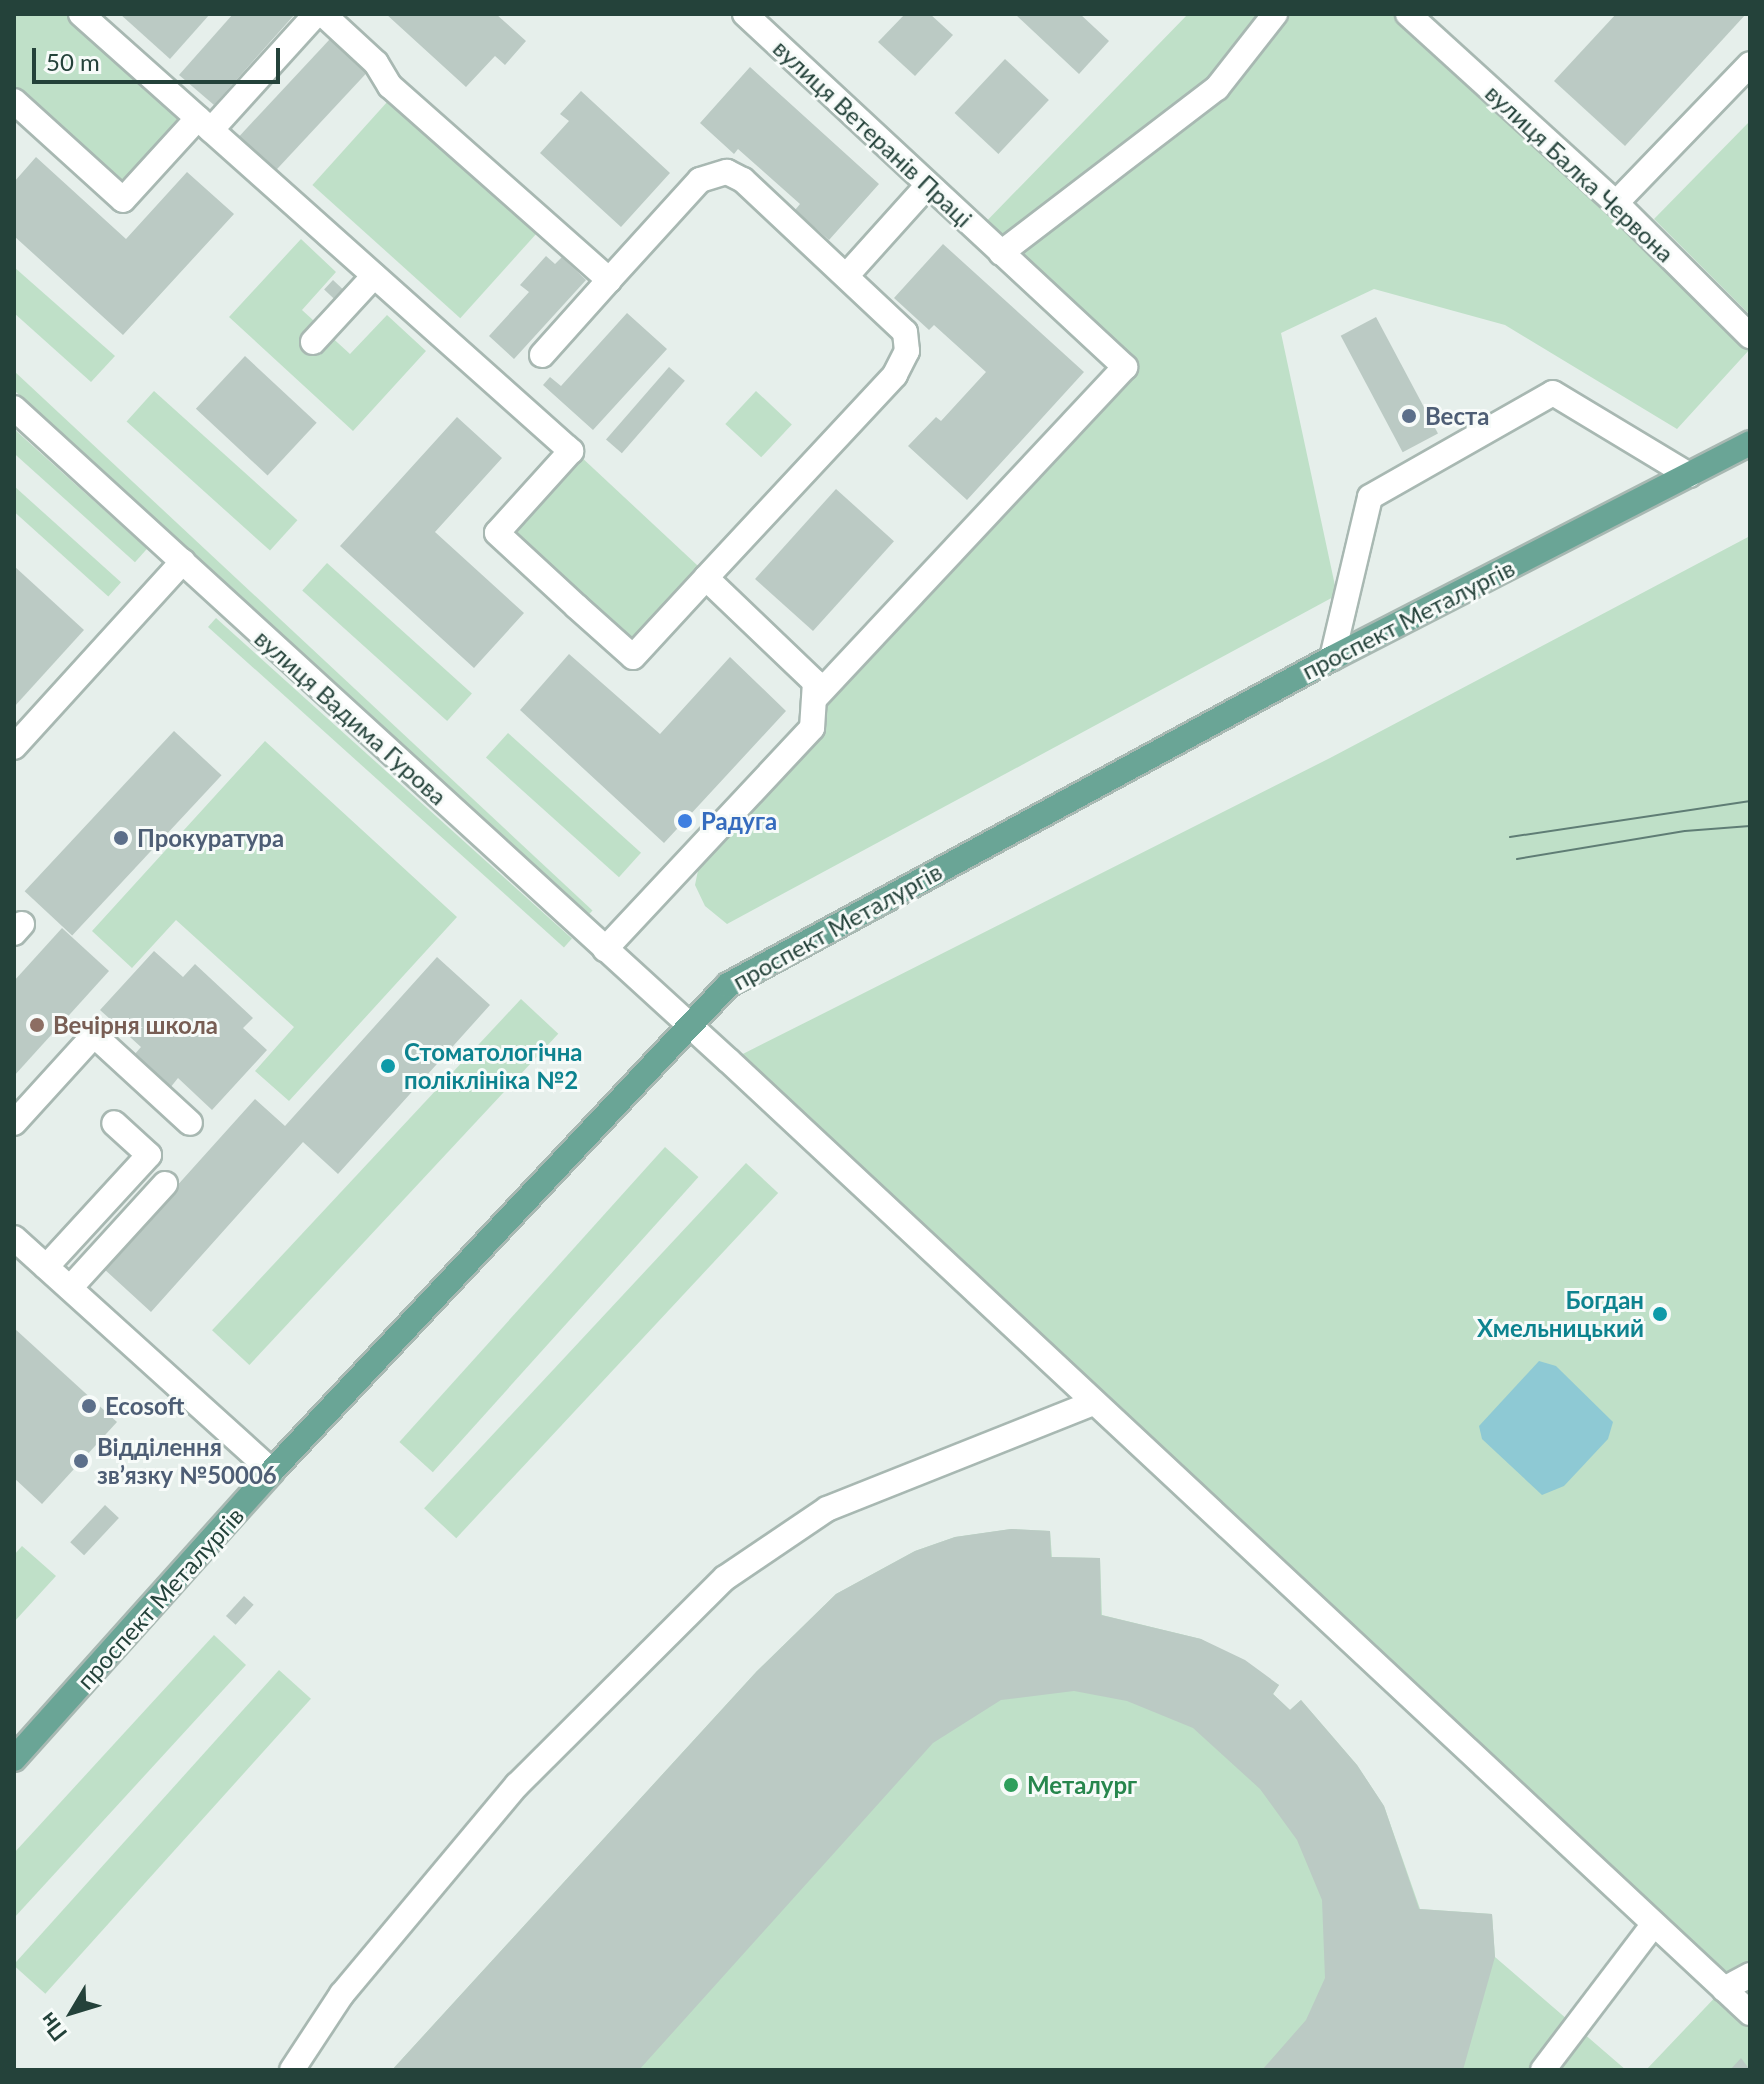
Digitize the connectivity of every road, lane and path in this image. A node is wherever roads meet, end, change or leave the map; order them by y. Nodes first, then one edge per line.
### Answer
1 (81, 14) edge
2 (316, 14) edge
3 (323, 14) edge
4 (745, 14) edge
5 (1275, 14) edge
6 (1408, 14) edge
7 (1750, 64) edge
8 (14, 101) edge
9 (204, 124) junction
10 (928, 185) junction
11 (1616, 203) junction
12 (1001, 253) junction
13 (847, 275) junction
14 (374, 276) junction
15 (609, 280) junction
16 (1750, 336) edge
17 (313, 342) dead end
18 (542, 355) dead end
19 (14, 408) edge
20 (1750, 443) edge
21 (1689, 475) junction
22 (183, 561) junction
23 (706, 578) junction
24 (1332, 658) junction
25 (817, 696) junction
26 (14, 747) edge
27 (605, 949) junction
28 (689, 1026) junction
29 (14, 1123) edge
30 (114, 1123) dead end
31 (190, 1123) dead end
32 (165, 1184) dead end
33 (14, 1238) edge
34 (46, 1267) junction
35 (70, 1288) junction
36 (1094, 1403) junction
37 (272, 1471) junction
38 (14, 1759) edge
39 (1654, 1924) junction
40 (1750, 1975) edge
41 (1724, 1989) junction
42 (1750, 2013) edge
43 (292, 2070) edge
44 (1543, 2070) edge

1 - 9 street
2 - 9 street
3 - 15 street
4 - 10 street, вулиця Ветеранів Праці
5 - 12 street
6 - 11 street, вулиця Балка Червона
7 - 11 street
8 - 9 street
9 - 14 street
10 - 12 street, вулиця Ветеранів Праці
10 - 13 street
11 - 16 street, вулиця Балка Червона
12 - 25 street, вулиця Ветеранів Праці
13 - 15 street
13 - 23 street
14 - 17 street
14 - 23 street
15 - 18 street
19 - 22 street, вулиця Вадима Гурова
20 - 21 main road, проспект Металургів
21 - 24 main road, проспект Металургів
21 - 24 street
22 - 26 street
22 - 27 street, вулиця Вадима Гурова
23 - 25 street
24 - 28 main road, проспект Металургів
25 - 27 street
27 - 28 street, вулиця Вадима Гурова
28 - 36 street, вулиця Вадима Гурова
28 - 37 main road, проспект Металургів
29 - 31 street
30 - 34 street
32 - 35 street
33 - 34 street
34 - 35 street
35 - 37 street
36 - 39 street, вулиця Вадима Гурова
36 - 43 street
37 - 38 main road, проспект Металургів
39 - 41 street, вулиця Вадима Гурова
39 - 44 street
40 - 41 street
41 - 42 street, вулиця Вадима Гурова

